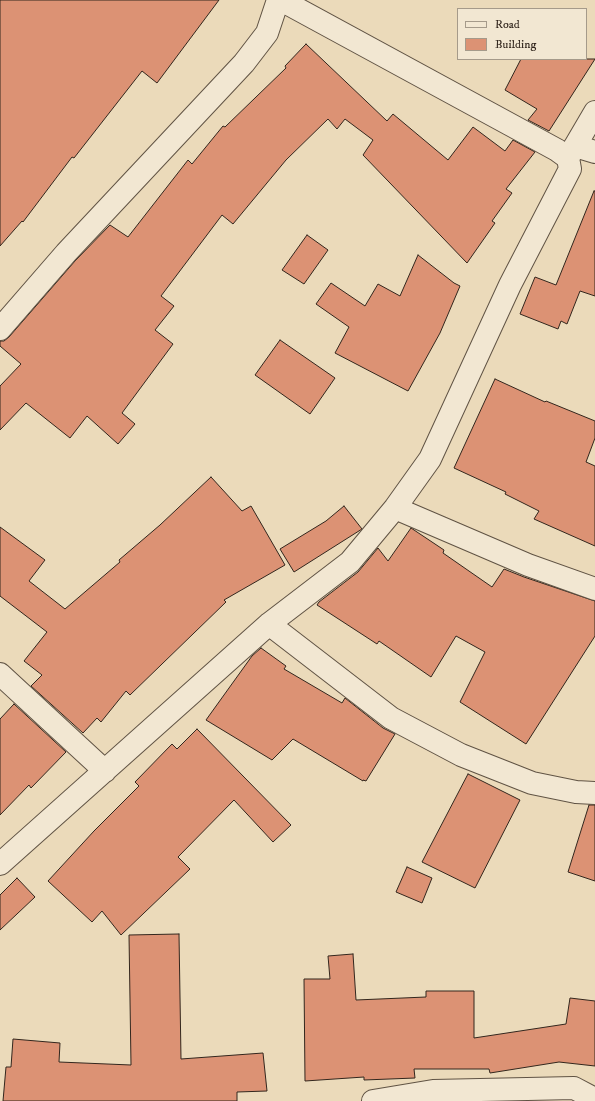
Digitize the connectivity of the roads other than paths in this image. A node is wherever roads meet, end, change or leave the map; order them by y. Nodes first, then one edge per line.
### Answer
1 (280, 0) edge
2 (595, 112) edge
3 (579, 152) edge
4 (0, 329) edge
5 (395, 508) junction
6 (595, 589) edge
7 (269, 624) junction
8 (0, 674) edge
9 (105, 771) junction
10 (595, 793) edge
11 (0, 864) edge
12 (373, 1101) edge
13 (591, 1101) edge

1 - 3 street
1 - 4 street
2 - 3 street
3 - 5 street
5 - 6 street
5 - 7 street
7 - 9 street
7 - 10 street
8 - 9 street
9 - 11 street
12 - 13 street

